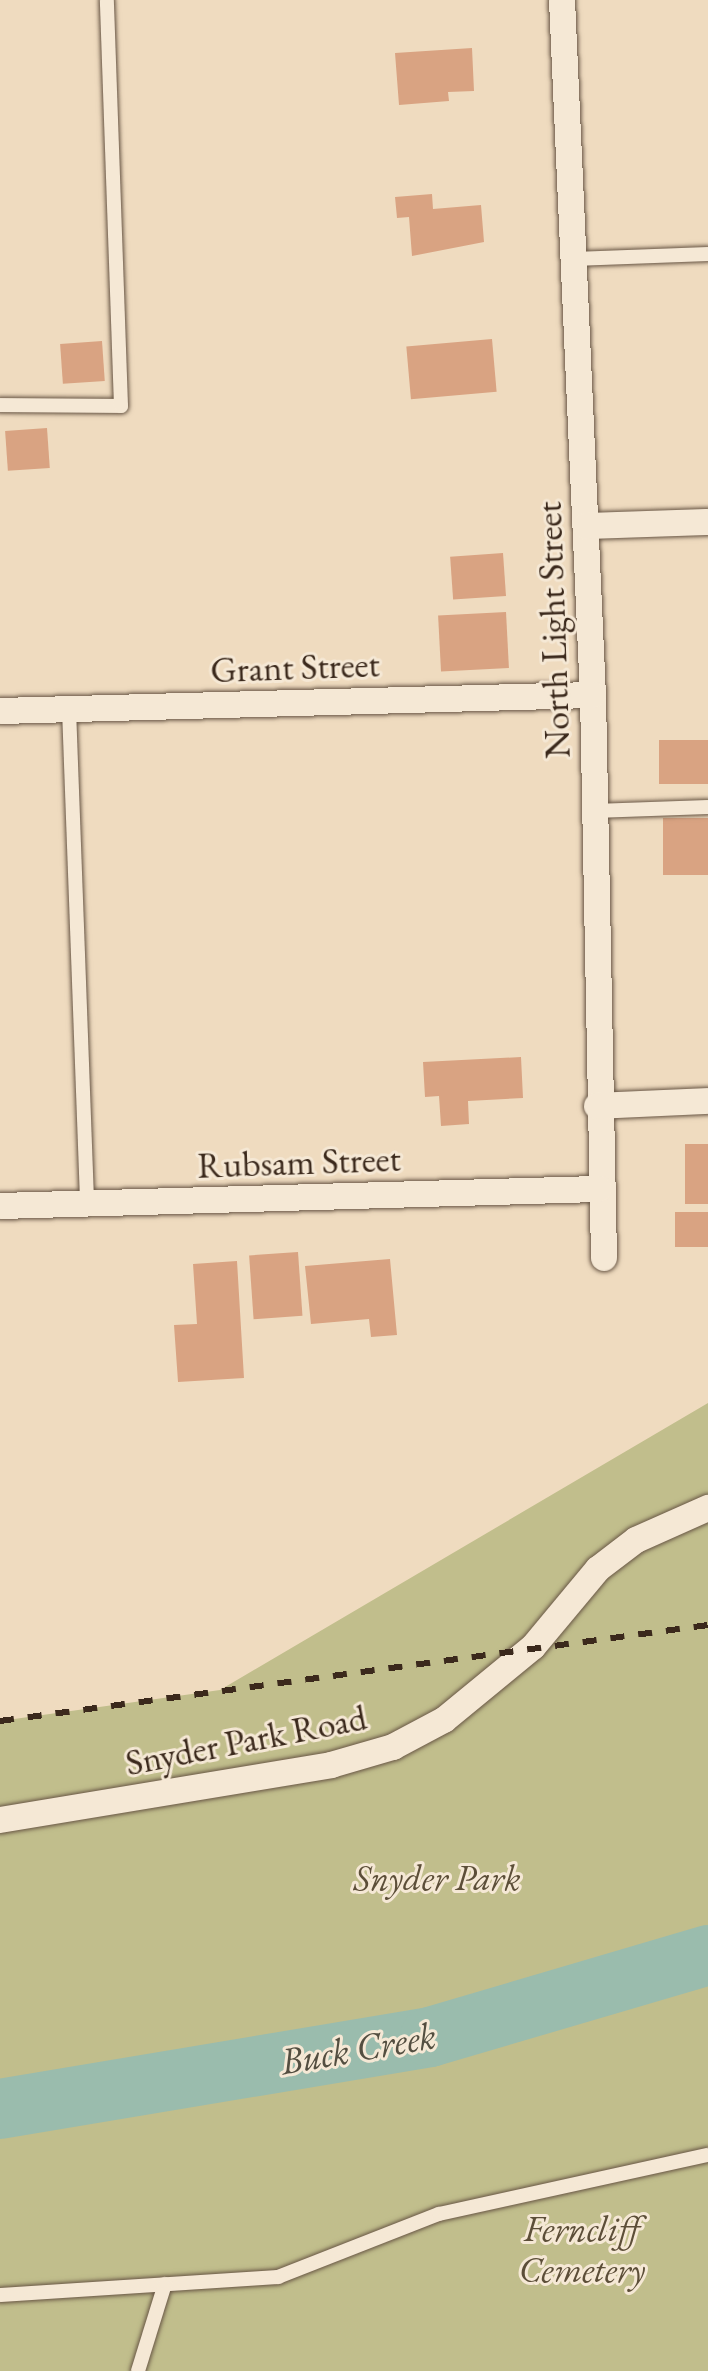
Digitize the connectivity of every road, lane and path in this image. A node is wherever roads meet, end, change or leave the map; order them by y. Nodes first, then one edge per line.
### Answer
1 (107, 0) edge
2 (562, 0) edge
3 (708, 254) edge
4 (574, 259) junction
5 (0, 405) edge
6 (708, 522) edge
7 (586, 526) junction
8 (593, 695) junction
9 (69, 709) junction
10 (0, 711) edge
11 (708, 807) edge
12 (594, 811) junction
13 (708, 1101) edge
14 (597, 1106) junction
15 (599, 1189) junction
16 (87, 1204) junction
17 (0, 1206) edge
18 (604, 1258) dead end
19 (708, 1508) edge
20 (0, 1820) edge
21 (708, 2155) edge
22 (165, 2284) junction
23 (0, 2295) edge
24 (138, 2371) edge

1 - 5 lane
2 - 4 street, North Light Street
3 - 4 lane
4 - 7 street, North Light Street
6 - 7 street
7 - 8 street, North Light Street
8 - 9 street, Grant Street
8 - 12 street, North Light Street
9 - 10 street, Grant Street
9 - 16 lane
11 - 12 lane
12 - 14 street, North Light Street
13 - 14 street
14 - 15 street, North Light Street
15 - 16 street, Rubsam Street
15 - 18 street, North Light Street
16 - 17 street, Rubsam Street
19 - 20 street, Snyder Park Road
21 - 22 lane
22 - 23 lane
22 - 24 lane

